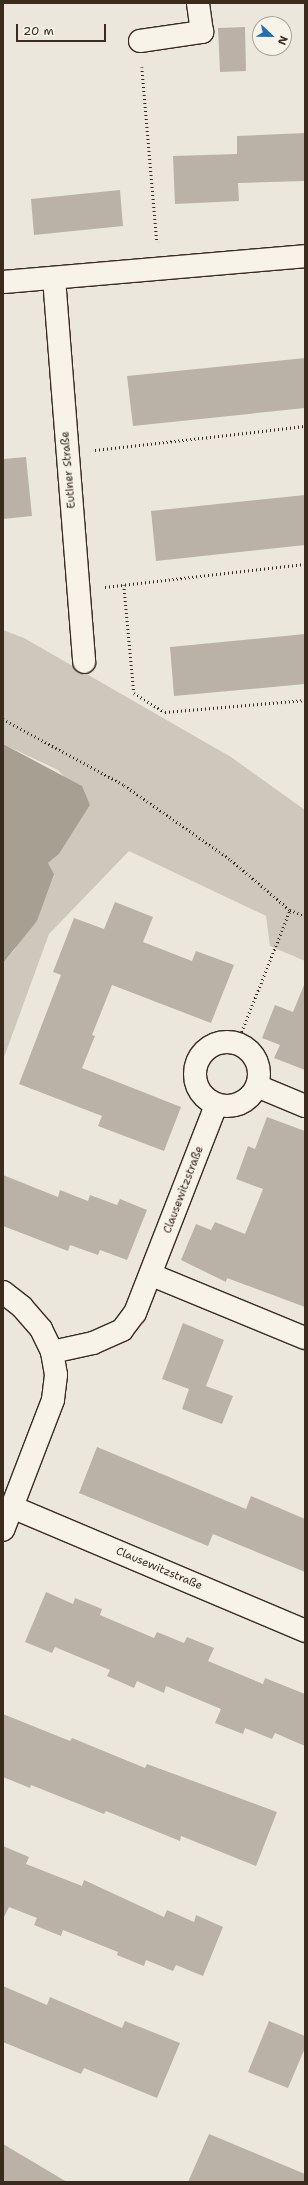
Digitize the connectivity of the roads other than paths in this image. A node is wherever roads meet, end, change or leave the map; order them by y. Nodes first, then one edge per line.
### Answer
1 (198, 3) edge
2 (140, 41) road end
3 (305, 256) edge
4 (54, 278) junction
5 (3, 282) edge
6 (84, 662) dead end
7 (257, 1086) junction
8 (216, 1105) junction
9 (305, 1106) edge
10 (152, 1275) junction
11 (3, 1292) edge
12 (305, 1338) edge
13 (52, 1352) junction
14 (12, 1507) junction
15 (3, 1530) edge
16 (305, 1631) edge

1 - 2 street
3 - 4 street
4 - 5 street
4 - 6 street, Eutiner Straße
7 - 8 street
7 - 8 street
7 - 9 street
8 - 10 street, Clausewitzstraße
10 - 12 street
10 - 13 street, Clausewitzstraße
11 - 13 street
13 - 14 street
14 - 15 street
14 - 16 street, Clausewitzstraße

